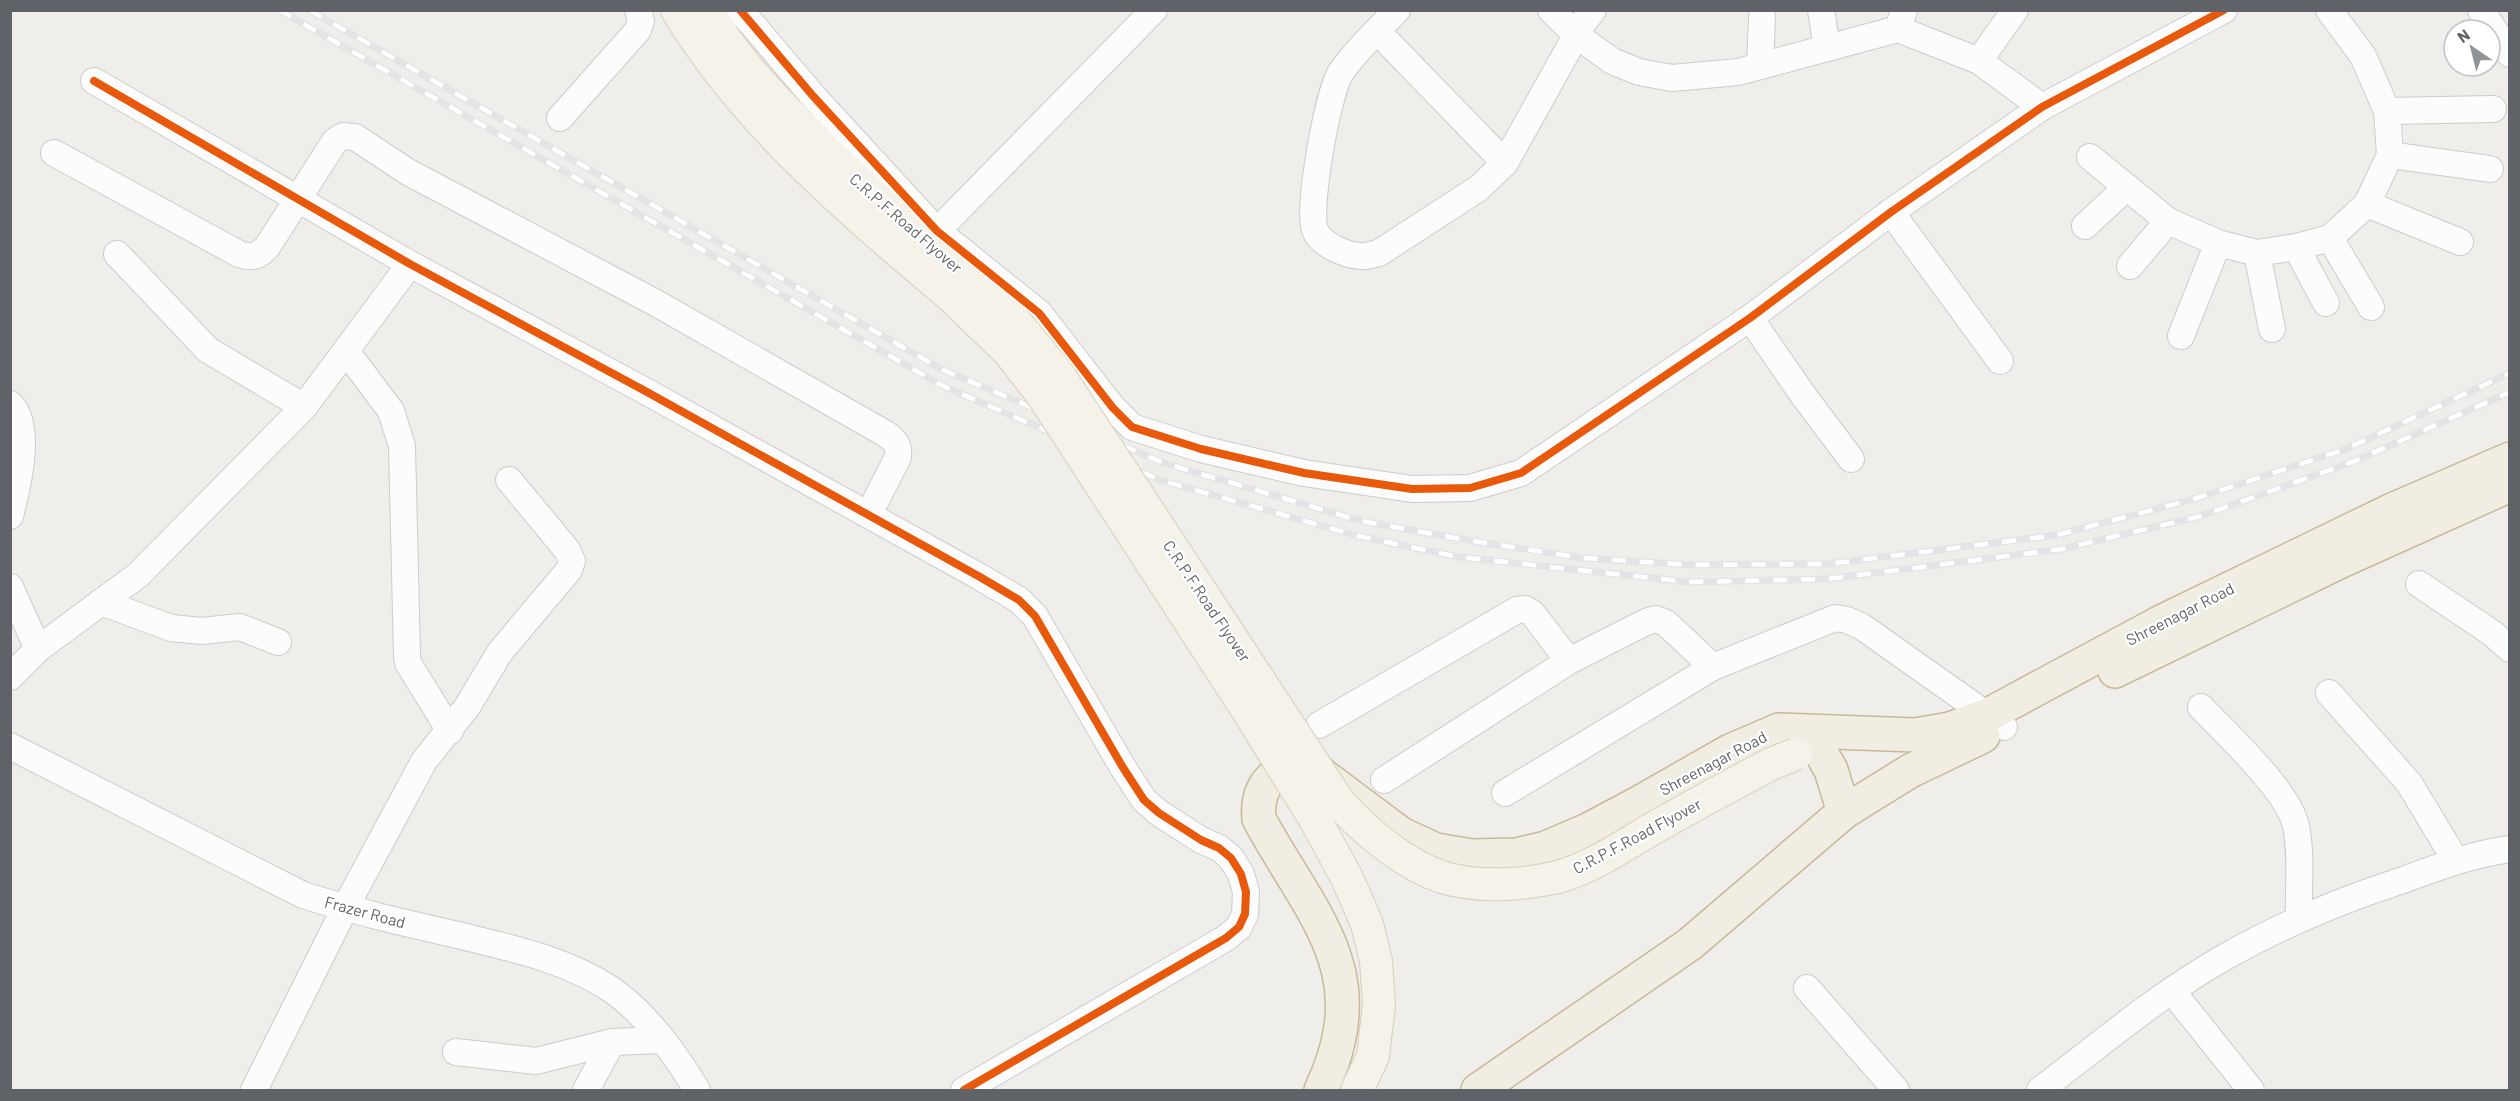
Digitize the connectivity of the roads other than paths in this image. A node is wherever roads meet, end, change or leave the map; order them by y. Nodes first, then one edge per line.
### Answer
1 (638, 10) edge
2 (677, 10) edge
3 (707, 10) edge
4 (740, 10) edge
5 (1154, 10) edge
6 (1397, 10) edge
7 (1551, 10) edge
8 (1593, 10) edge
9 (1821, 10) edge
10 (2015, 10) edge
11 (2224, 10) edge
12 (2329, 10) edge
13 (2481, 10) edge
14 (1762, 17) dead end
15 (1901, 20) edge
16 (1377, 31) junction
17 (1576, 35) junction
18 (1827, 48) junction
19 (2510, 54) edge
20 (1979, 61) junction
21 (1760, 66) junction
22 (94, 81) dead end
23 (2042, 108) junction
24 (2493, 110) dead end
25 (2387, 111) junction
26 (560, 118) dead end
27 (54, 153) dead end
28 (2390, 155) junction
29 (2090, 157) dead end
30 (1505, 163) junction
31 (2490, 169) dead end
32 (2127, 187) junction
33 (297, 199) junction
34 (2367, 204) junction
35 (1891, 212) junction
36 (2168, 220) junction
37 (2085, 226) dead end
38 (937, 231) junction
39 (2330, 238) junction
40 (2460, 242) dead end
41 (2218, 243) junction
42 (2296, 247) junction
43 (2257, 253) junction
44 (117, 254) dead end
45 (410, 264) junction
46 (2130, 266) dead end
47 (2326, 303) dead end
48 (2371, 307) dead end
49 (1750, 318) junction
50 (2272, 329) dead end
51 (2181, 336) dead end
52 (346, 351) junction
53 (2000, 361) dead end
54 (10, 404) edge
55 (304, 407) junction
56 (1851, 459) dead end
57 (2510, 459) edge
58 (508, 480) dead end
59 (2510, 485) edge
60 (869, 514) junction
61 (10, 516) edge
62 (2419, 584) dead end
63 (10, 587) edge
64 (101, 602) junction
65 (278, 642) dead end
66 (38, 649) junction
67 (2510, 649) edge
68 (1569, 661) junction
69 (1713, 667) junction
70 (10, 677) edge
71 (2328, 693) dead end
72 (2201, 707) dead end
73 (1996, 721) junction
74 (1319, 725) dead end
75 (450, 731) junction
76 (1852, 732) junction
77 (10, 746) edge
78 (1807, 752) junction
79 (1384, 780) dead end
80 (1505, 793) dead end
81 (1844, 813) junction
82 (2510, 849) edge
83 (2456, 861) junction
84 (345, 908) junction
85 (2300, 919) junction
86 (1807, 988) dead end
87 (2172, 991) junction
88 (662, 1040) junction
89 (612, 1042) junction
90 (456, 1052) dead end
91 (1486, 1088) edge
92 (254, 1090) edge
93 (586, 1090) edge
94 (697, 1090) edge
95 (964, 1090) edge
96 (1321, 1090) edge
97 (1357, 1090) edge
98 (1896, 1090) edge
99 (2040, 1090) edge
100 (2251, 1090) edge

1 - 26 street
2 - 97 main road, C.R.P.F.Road Flyover, bridge
3 - 78 main road, C.R.P.F.Road Flyover, bridge
4 - 38 street
5 - 38 street
6 - 16 street
7 - 17 street
8 - 17 street
9 - 18 street
10 - 20 street
11 - 23 street
12 - 25 street
13 - 19 street
14 - 21 street
15 - 18 street
15 - 20 street
16 - 30 street
16 - 30 street
17 - 21 street
17 - 30 street
18 - 21 street
20 - 23 street
22 - 33 street
23 - 35 street
24 - 25 street
25 - 28 street
27 - 33 street
28 - 31 street
28 - 34 street
29 - 32 street
32 - 36 street
32 - 37 street
33 - 45 street
33 - 60 street
34 - 39 street
34 - 40 street
35 - 49 street
35 - 53 street
36 - 41 street
36 - 46 street
38 - 49 street
39 - 42 street
39 - 48 street
41 - 43 street
41 - 51 street
42 - 43 street
42 - 47 street
43 - 50 street
44 - 55 street
45 - 52 street
45 - 60 street
49 - 56 street
52 - 55 street
52 - 75 street
54 - 61 street
55 - 64 street
57 - 73 highway, Shreenagar Road
58 - 75 street
59 - 73 highway, Shreenagar Road
60 - 95 street
62 - 67 street
63 - 66 street
64 - 65 street
64 - 66 street
66 - 70 street
68 - 69 street
68 - 74 street
68 - 79 street
69 - 73 street
69 - 80 street
71 - 83 street
72 - 85 street
73 - 76 highway, Shreenagar Road
73 - 81 highway, Shreenagar Road
75 - 84 street
76 - 78 main road, C.R.P.F.Road Flyover
76 - 96 highway, Shreenagar Road
77 - 84 street, Frazer Road
78 - 81 highway
81 - 91 highway, Shreenagar Road
82 - 83 street
83 - 85 street
84 - 88 street, Frazer Road
84 - 92 street
85 - 87 street
86 - 98 street
87 - 99 street
87 - 100 street
88 - 89 street
88 - 94 street, Frazer Road
89 - 90 street
89 - 93 street

